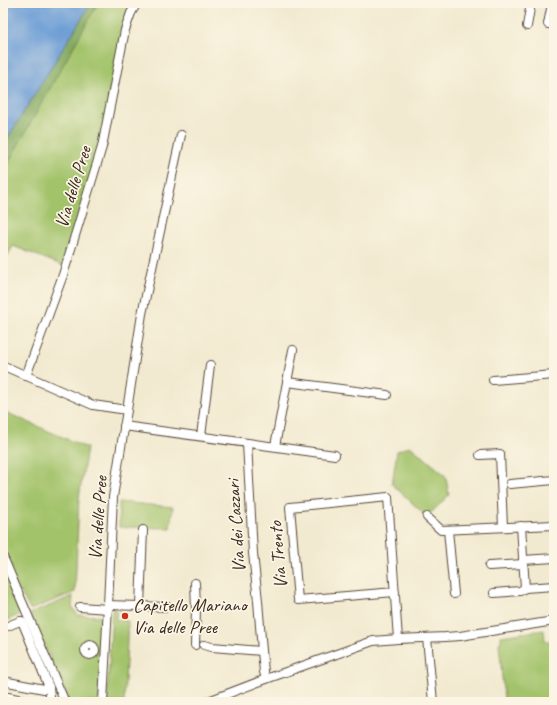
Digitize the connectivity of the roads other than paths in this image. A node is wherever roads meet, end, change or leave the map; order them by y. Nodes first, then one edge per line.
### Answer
1 (137, 3) edge
2 (531, 3) edge
3 (554, 4) edge
4 (548, 24) dead end
5 (528, 26) dead end
6 (181, 135) dead end
7 (293, 350) dead end
8 (210, 365) dead end
9 (4, 366) dead end
10 (554, 375) edge
11 (26, 376) junction
12 (493, 380) dead end
13 (287, 382) junction
14 (388, 395) dead end
15 (127, 410) junction
16 (124, 426) junction
17 (201, 436) junction
18 (247, 443) junction
19 (275, 446) junction
20 (335, 455) dead end
21 (480, 455) dead end
22 (554, 480) edge
23 (510, 484) dead end
24 (427, 517) dead end
25 (554, 525) edge
26 (521, 526) junction
27 (503, 527) junction
28 (143, 530) dead end
29 (448, 530) junction
30 (3, 557) edge
31 (554, 558) edge
32 (523, 562) junction
33 (489, 566) dead end
34 (194, 583) dead end
35 (554, 586) edge
36 (525, 588) junction
37 (395, 592) junction
38 (494, 592) dead end
39 (454, 594) dead end
40 (140, 606) junction
41 (80, 607) dead end
42 (108, 607) junction
43 (168, 607) dead end
44 (554, 621) edge
45 (3, 628) edge
46 (427, 638) junction
47 (398, 639) junction
48 (204, 645) dead end
49 (231, 649) junction
50 (262, 651) junction
51 (266, 679) junction
52 (3, 681) edge
53 (49, 687) junction
54 (4, 698) edge
55 (209, 701) edge
56 (32, 702) edge
57 (50, 702) edge
58 (63, 702) edge
59 (103, 702) edge
60 (433, 702) edge

1 - 11 street, Via delle Pree
2 - 5 street
3 - 4 street
6 - 15 street, Via delle Pree
7 - 13 street
8 - 17 street
9 - 11 street
10 - 12 street
11 - 15 street
13 - 14 street
13 - 19 street
15 - 16 street, Via delle Pree
16 - 17 street
16 - 42 street, Via delle Pree
17 - 18 street
18 - 19 street
18 - 50 street, Via dei Cazzari
19 - 20 street
21 - 27 street
22 - 23 street
24 - 29 street
25 - 26 street
26 - 27 street
26 - 32 street
27 - 29 street
28 - 40 street
29 - 39 street
30 - 58 street
31 - 32 street
32 - 33 street
32 - 36 street
34 - 49 street
35 - 36 street
36 - 38 street
37 - 37 street, Via Trento
37 - 47 street, Via Trento
40 - 42 street
40 - 43 street
41 - 42 street
42 - 59 street, Via delle Pree
44 - 46 street
45 - 53 street
46 - 47 street
46 - 60 street
47 - 51 street
48 - 49 street
49 - 50 street
50 - 51 street, Via dei Cazzari
51 - 55 street
52 - 53 street
53 - 57 street
54 - 56 street

